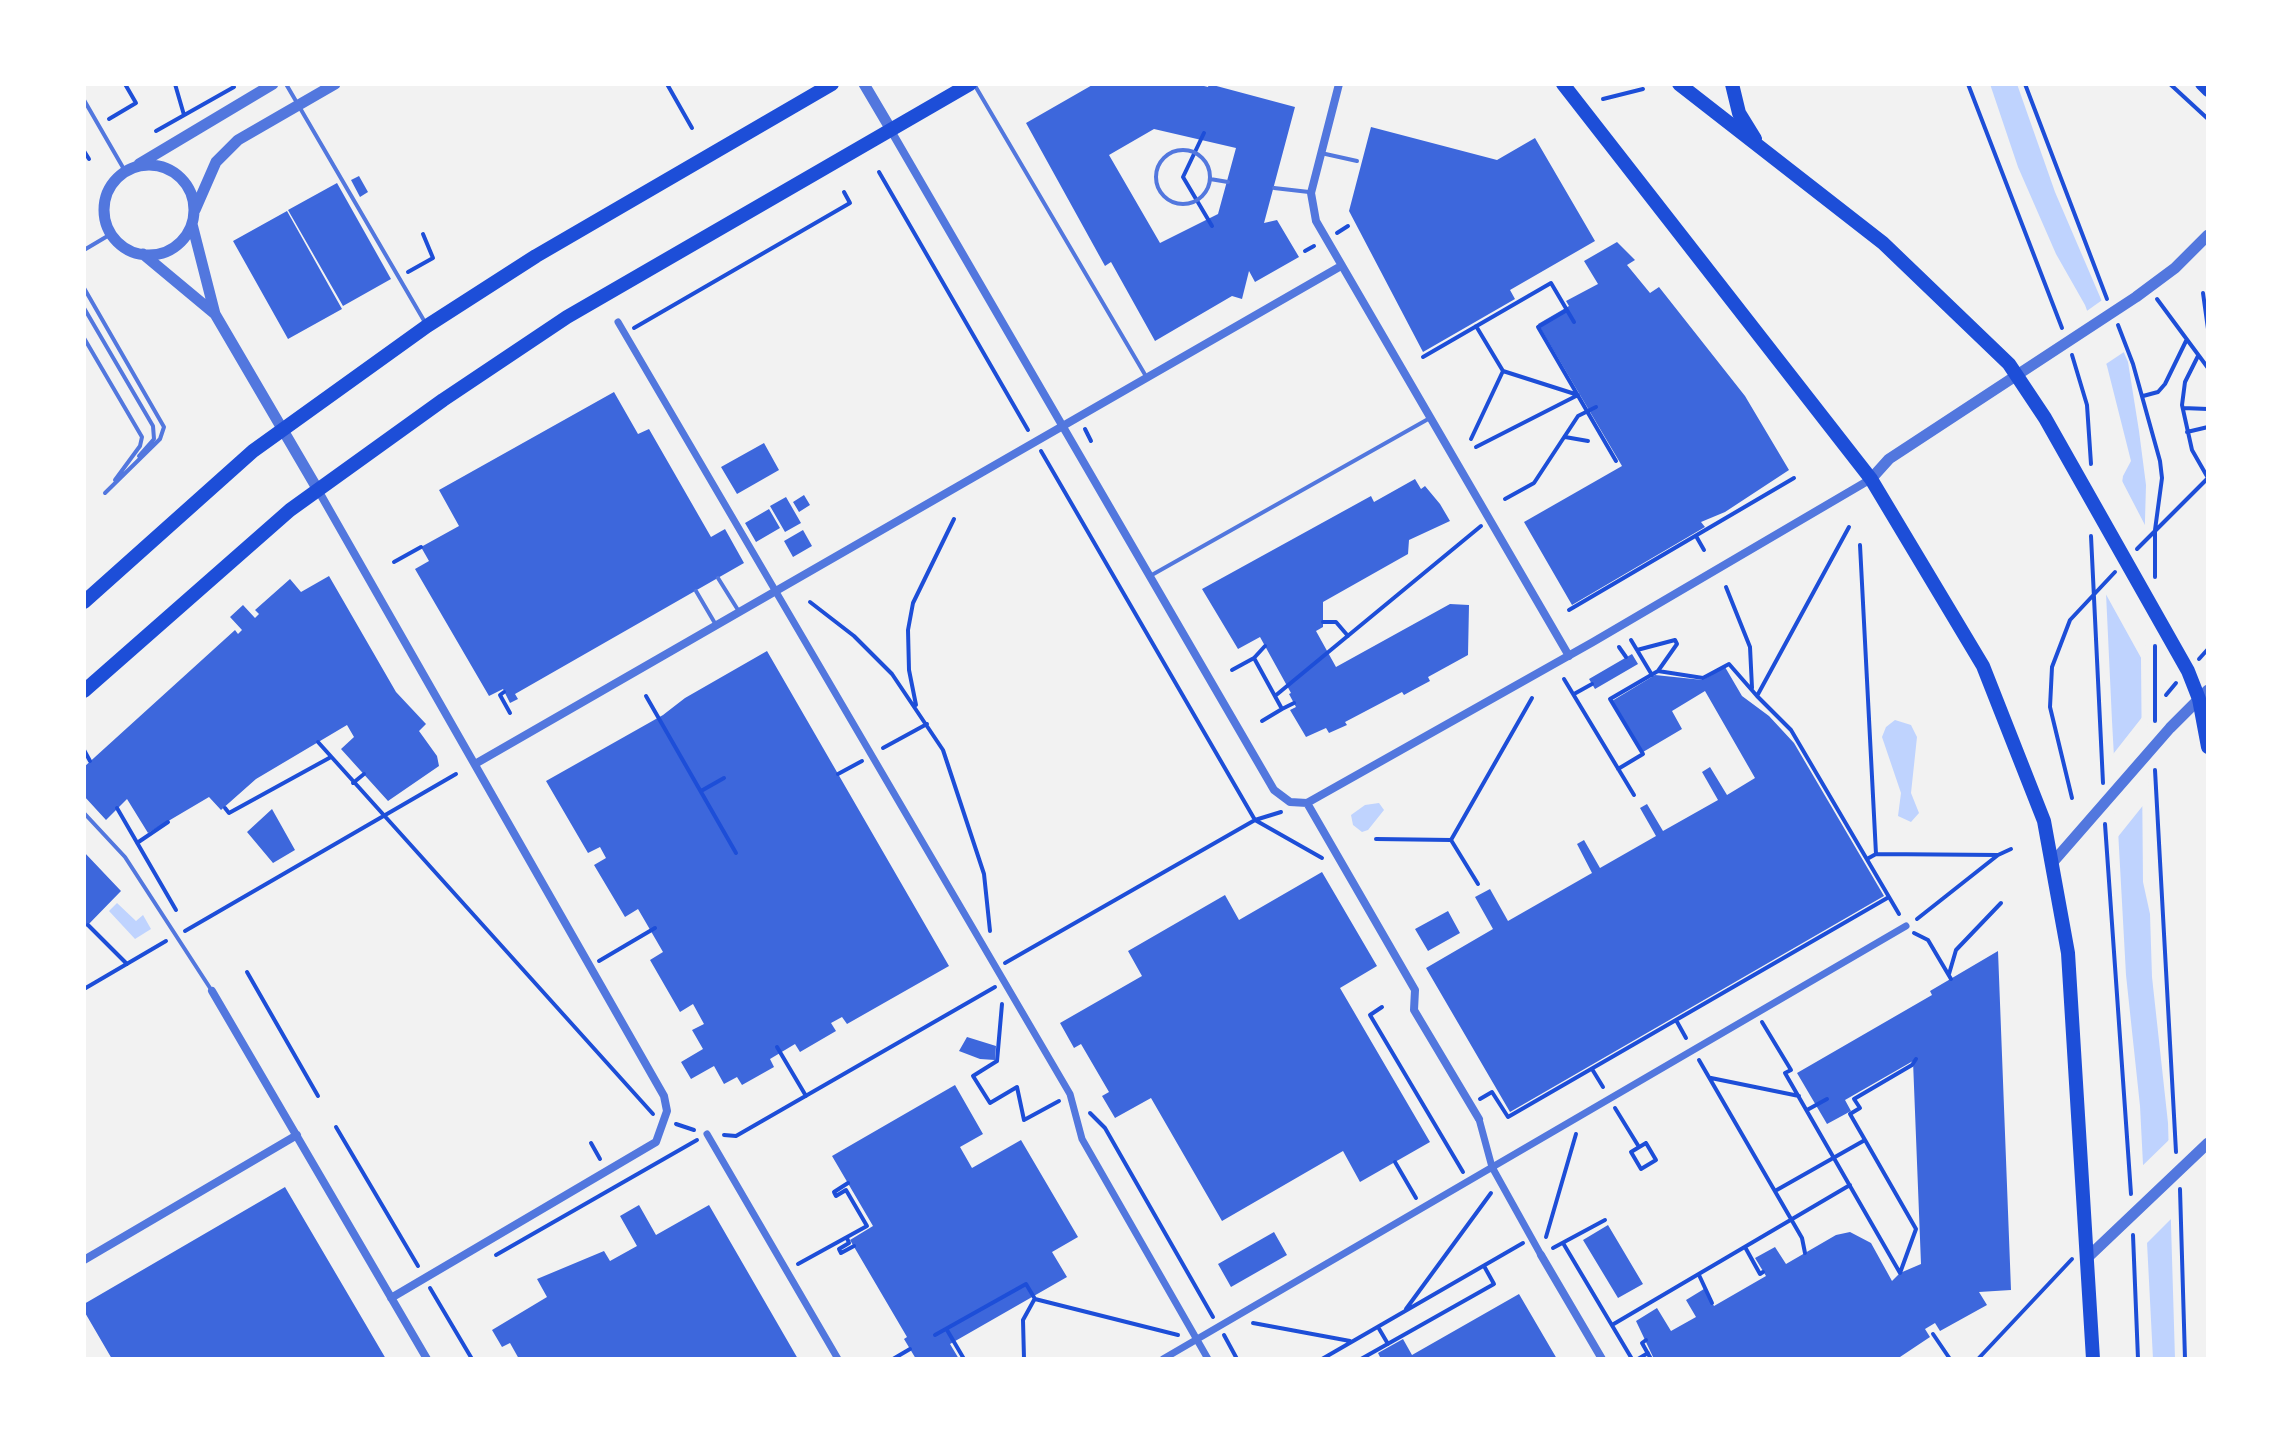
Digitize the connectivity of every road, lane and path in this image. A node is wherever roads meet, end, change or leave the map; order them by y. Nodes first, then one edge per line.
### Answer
1 (125, 84) edge
2 (175, 84) edge
3 (239, 84) edge
4 (273, 84) edge
5 (286, 84) edge
6 (335, 84) edge
7 (667, 84) edge
8 (832, 84) edge
9 (864, 84) edge
10 (972, 84) edge
11 (1339, 84) edge
12 (1563, 84) edge
13 (1679, 84) edge
14 (1732, 84) edge
15 (1968, 84) edge
16 (2170, 84) edge
17 (2201, 84) edge
18 (1643, 89) dead end
19 (2208, 91) edge
20 (1603, 99) dead end
21 (84, 100) edge
22 (136, 103) dead end
23 (298, 105) junction
24 (184, 115) junction
25 (2208, 119) edge
26 (692, 128) dead end
27 (890, 128) junction
28 (156, 131) dead end
29 (1204, 133) dead end
30 (84, 151) edge
31 (1196, 153) junction
32 (1321, 153) junction
33 (1765, 153) junction
34 (89, 159) dead end
35 (1357, 161) dead end
36 (129, 169) junction
37 (879, 172) dead end
38 (1210, 179) junction
39 (1228, 182) dead end
40 (1274, 188) dead end
41 (844, 192) dead end
42 (1311, 193) junction
43 (1197, 201) junction
44 (193, 220) junction
45 (1212, 226) dead end
46 (1348, 226) dead end
47 (1337, 233) dead end
48 (111, 234) junction
49 (423, 234) dead end
50 (2208, 235) edge
51 (1314, 246) dead end
52 (84, 250) edge
53 (1305, 251) dead end
54 (143, 254) junction
55 (1341, 266) junction
56 (399, 277) junction
57 (84, 288) edge
58 (2203, 293) dead end
59 (2156, 299) dead end
60 (84, 308) edge
61 (1567, 310) junction
62 (215, 314) junction
63 (618, 322) dead end
64 (1574, 322) dead end
65 (427, 326) junction
66 (1476, 326) junction
67 (2208, 329) edge
68 (625, 333) junction
69 (2065, 337) dead end
70 (84, 338) edge
71 (2186, 341) junction
72 (2070, 350) dead end
73 (2198, 356) junction
74 (1423, 357) dead end
75 (2208, 369) edge
76 (1503, 371) junction
77 (2018, 376) junction
78 (1147, 378) junction
79 (1578, 395) junction
80 (2143, 397) dead end
81 (1596, 407) dead end
82 (2183, 408) junction
83 (2208, 409) edge
84 (1587, 411) junction
85 (1430, 418) junction
86 (1063, 426) junction
87 (2208, 427) edge
88 (283, 429) junction
89 (2186, 432) junction
90 (1565, 437) junction
91 (1471, 439) dead end
92 (1588, 441) dead end
93 (1035, 442) junction
94 (1476, 447) dead end
95 (1616, 461) dead end
96 (2091, 470) dead end
97 (1794, 478) dead end
98 (2208, 478) edge
99 (1871, 479) junction
100 (318, 490) junction
101 (105, 493) junction
102 (1505, 499) dead end
103 (954, 519) dead end
104 (1490, 520) junction
105 (1849, 527) dead end
106 (2091, 533) dead end
107 (1696, 536) junction
108 (1860, 545) dead end
109 (421, 547) dead end
110 (1704, 550) dead end
111 (394, 562) dead end
112 (1150, 576) junction
113 (718, 578) dead end
114 (2102, 585) dead end
115 (1726, 587) dead end
116 (696, 591) dead end
117 (776, 591) junction
118 (2155, 593) dead end
119 (2091, 596) junction
120 (84, 602) edge
121 (810, 602) dead end
122 (1569, 610) dead end
123 (739, 612) junction
124 (1323, 622) dead end
125 (716, 625) junction
126 (1348, 636) junction
127 (2155, 639) dead end
128 (1631, 640) dead end
129 (1265, 646) dead end
130 (1619, 647) dead end
131 (1637, 650) junction
132 (1569, 656) junction
133 (1626, 657) dead end
134 (1254, 658) junction
135 (1232, 670) dead end
136 (1658, 671) junction
137 (1652, 675) junction
138 (1564, 679) dead end
139 (1592, 684) dead end
140 (1752, 690) junction
141 (84, 691) edge
142 (504, 692) dead end
143 (1574, 694) junction
144 (646, 696) dead end
145 (1275, 696) junction
146 (1757, 696) junction
147 (2201, 697) edge
148 (1532, 698) dead end
149 (1294, 703) dead end
150 (917, 707) junction
151 (1282, 709) junction
152 (510, 713) dead end
153 (1262, 721) dead end
154 (927, 724) junction
155 (2155, 733) dead end
156 (318, 742) dead end
157 (2208, 747) edge
158 (84, 750) edge
159 (872, 755) junction
160 (331, 757) junction
161 (90, 761) dead end
162 (475, 764) junction
163 (2155, 764) dead end
164 (1618, 769) junction
165 (364, 774) dead end
166 (456, 774) dead end
167 (838, 774) dead end
168 (724, 778) dead end
169 (353, 783) junction
170 (701, 791) junction
171 (1634, 795) dead end
172 (2103, 795) dead end
173 (2072, 798) dead end
174 (1307, 803) junction
175 (117, 808) dead end
176 (225, 808) dead end
177 (2104, 810) dead end
178 (84, 813) edge
179 (383, 816) junction
180 (1255, 820) junction
181 (168, 822) dead end
182 (1376, 839) dead end
183 (1451, 840) junction
184 (137, 843) junction
185 (2011, 849) dead end
186 (736, 853) dead end
187 (1876, 854) junction
188 (1998, 855) junction
189 (1322, 858) dead end
190 (1867, 859) junction
191 (2053, 862) junction
192 (1478, 884) dead end
193 (1889, 897) junction
194 (2001, 903) dead end
195 (88, 925) dead end
196 (1906, 926) junction
197 (655, 928) dead end
198 (187, 929) junction
199 (174, 936) junction
200 (616, 951) dead end
201 (127, 964) junction
202 (994, 964) junction
203 (247, 972) dead end
204 (1004, 981) junction
205 (84, 989) edge
206 (212, 991) joint
207 (1382, 1007) dead end
208 (1757, 1013) junction
209 (1680, 1016) junction
210 (777, 1047) dead end
211 (1693, 1050) junction
212 (1916, 1059) dead end
213 (1594, 1065) junction
214 (1709, 1077) junction
215 (1070, 1094) junction
216 (318, 1096) dead end
217 (806, 1096) junction
218 (1799, 1096) junction
219 (1610, 1099) junction
220 (1827, 1099) dead end
221 (1470, 1105) junction
222 (1807, 1110) junction
223 (653, 1114) dead end
224 (1582, 1115) junction
225 (1479, 1119) joint
226 (666, 1120) junction
227 (336, 1127) dead end
228 (1105, 1128) dead end
229 (707, 1134) junction
230 (297, 1135) junction
231 (1865, 1140) junction
232 (2206, 1145) edge
233 (1639, 1147) junction
234 (2176, 1154) dead end
235 (1834, 1157) junction
236 (1395, 1162) dead end
237 (1492, 1167) junction
238 (1468, 1181) junction
239 (1500, 1182) junction
240 (2179, 1182) dead end
241 (848, 1183) dead end
242 (1850, 1185) junction
243 (1775, 1191) junction
244 (2131, 1195) dead end
245 (1422, 1208) junction
246 (1792, 1219) junction
247 (1605, 1220) dead end
248 (2132, 1226) dead end
249 (846, 1237) junction
250 (1532, 1238) junction
251 (1563, 1243) junction
252 (854, 1246) dead end
253 (1745, 1247) junction
254 (1805, 1253) dead end
255 (1541, 1255) junction
256 (2086, 1259) junction
257 (84, 1260) edge
258 (485, 1261) dead end
259 (1484, 1266) junction
260 (787, 1270) junction
261 (1763, 1272) dead end
262 (1699, 1275) junction
263 (2052, 1277) dead end
264 (424, 1278) junction
265 (391, 1298) junction
266 (1035, 1299) junction
267 (1712, 1303) dead end
268 (1404, 1312) junction
269 (1230, 1320) junction
270 (1612, 1325) junction
271 (1219, 1327) junction
272 (1378, 1327) junction
273 (946, 1329) junction
274 (1933, 1334) dead end
275 (935, 1335) dead end
276 (1197, 1339) junction
277 (1646, 1340) dead end
278 (1353, 1341) junction
279 (1388, 1344) junction
280 (910, 1349) dead end
281 (1648, 1353) junction
282 (427, 1359) edge
283 (472, 1359) edge
284 (838, 1359) edge
285 (893, 1359) edge
286 (964, 1359) edge
287 (1024, 1359) edge
288 (1163, 1359) edge
289 (1208, 1359) edge
290 (1237, 1359) edge
291 (1322, 1359) edge
292 (1361, 1359) edge
293 (1602, 1359) edge
294 (1635, 1359) edge
295 (1651, 1359) edge
296 (1950, 1359) edge
297 (1978, 1359) edge
298 (2093, 1359) edge
299 (2138, 1359) edge
300 (2185, 1359) edge

1 - 22 path
2 - 24 path
3 - 24 path
4 - 36 street
5 - 23 lane
6 - 23 street
7 - 26 path
8 - 65 main road
9 - 27 street
10 - 27 main road
10 - 78 lane
11 - 32 street
12 - 99 main road
13 - 33 main road
14 - 33 main road
15 - 69 path
16 - 25 path
17 - 19 main road
18 - 20 path
21 - 36 lane
23 - 44 street
23 - 56 lane
24 - 28 path
27 - 86 street
27 - 100 main road
29 - 31 path
30 - 34 path
31 - 38 lane
31 - 43 path
31 - 43 lane
32 - 35 lane
32 - 42 street
33 - 77 main road
36 - 44 street
36 - 48 street
37 - 93 path
38 - 39 lane
38 - 43 lane
40 - 42 lane
41 - 68 path
42 - 55 street
43 - 45 path
44 - 54 street
44 - 62 street
46 - 47 path
48 - 52 lane
48 - 54 street
49 - 56 path
50 - 77 street
51 - 53 path
54 - 62 street
55 - 78 street
55 - 85 street
56 - 65 lane
57 - 101 lane
58 - 67 path
59 - 71 path
60 - 101 lane
61 - 64 path
61 - 66 path
61 - 79 path
62 - 88 street
63 - 68 street
65 - 88 main road
66 - 74 path
66 - 76 path
68 - 117 street
70 - 101 lane
71 - 73 path
71 - 80 path
72 - 96 path
73 - 75 path
73 - 82 path
76 - 79 path
76 - 91 path
77 - 99 street
77 - 147 main road
78 - 86 street
79 - 84 path
79 - 94 path
81 - 84 path
82 - 83 path
82 - 89 path
84 - 90 path
84 - 95 path
85 - 104 street
85 - 112 lane
86 - 93 street
86 - 112 street
87 - 89 path
88 - 100 street
88 - 120 main road
89 - 98 path
90 - 92 path
90 - 102 path
93 - 117 street
93 - 180 path
97 - 107 path
98 - 118 path
99 - 132 street
99 - 191 main road
100 - 141 main road
100 - 162 street
103 - 150 path
104 - 126 path
104 - 132 street
105 - 146 path
106 - 119 path
107 - 110 path
107 - 122 path
108 - 187 path
109 - 111 path
112 - 174 street
113 - 123 lane
114 - 119 path
115 - 140 path
116 - 125 lane
117 - 123 street
117 - 159 street
119 - 172 path
119 - 173 path
121 - 150 path
123 - 125 street
124 - 126 path
125 - 162 street
126 - 145 path
127 - 155 path
128 - 131 path
129 - 134 path
130 - 133 path
131 - 136 path
131 - 137 path
132 - 174 street
134 - 135 path
134 - 145 path
136 - 137 path
136 - 140 path
137 - 164 path
138 - 143 path
139 - 143 path
140 - 146 path
142 - 152 path
143 - 164 path
144 - 170 path
145 - 151 path
146 - 190 path
147 - 157 main road
147 - 191 street
148 - 183 path
149 - 151 path
150 - 154 path
151 - 153 path
154 - 159 path
154 - 202 path
156 - 160 path
158 - 161 path
159 - 167 path
159 - 202 street
160 - 169 path
160 - 176 path
162 - 226 street
163 - 234 path
164 - 171 path
165 - 169 path
166 - 179 path
168 - 170 path
169 - 179 path
170 - 186 path
174 - 221 street
175 - 184 path
177 - 244 path
178 - 199 lane
179 - 198 path
179 - 223 path
180 - 189 path
180 - 202 path
181 - 184 path
182 - 183 path
183 - 192 path
184 - 198 path
185 - 188 path
187 - 188 path
187 - 190 path
188 - 196 path
190 - 193 path
191 - 256 main road
193 - 196 path
193 - 209 path
194 - 196 path
195 - 201 path
196 - 208 street
197 - 200 path
198 - 199 path
199 - 201 path
199 - 206 lane
201 - 205 path
202 - 204 street
203 - 216 path
204 - 215 street
204 - 215 path
204 - 217 path
206 - 230 street
207 - 238 path
208 - 211 street
208 - 218 path
209 - 211 path
209 - 213 path
210 - 217 path
211 - 214 path
211 - 219 street
212 - 231 path
213 - 219 path
213 - 221 path
214 - 218 path
214 - 243 path
215 - 276 street
217 - 229 path
218 - 222 path
219 - 224 street
219 - 233 path
220 - 222 path
221 - 225 street
222 - 235 path
224 - 237 street
224 - 255 path
225 - 237 street
226 - 229 path
226 - 264 street
227 - 264 path
228 - 271 path
229 - 258 path
229 - 260 street
230 - 257 street
230 - 265 street
231 - 235 path
231 - 242 path
232 - 256 street
233 - 233 path
235 - 242 path
235 - 243 path
236 - 245 path
237 - 238 street
237 - 239 street
238 - 245 street
239 - 250 street
239 - 268 path
240 - 300 path
241 - 249 path
242 - 246 path
243 - 246 path
245 - 269 street
246 - 253 path
246 - 254 path
247 - 251 path
248 - 299 path
249 - 252 path
249 - 260 path
250 - 255 street
250 - 259 path
251 - 255 path
251 - 270 path
253 - 261 path
253 - 262 path
255 - 293 street
256 - 298 main road
259 - 268 path
259 - 279 path
260 - 284 street
262 - 267 path
262 - 270 path
263 - 297 path
264 - 265 street
264 - 283 path
265 - 282 street
266 - 273 path
266 - 276 path
266 - 287 path
268 - 272 path
269 - 271 street
269 - 278 path
270 - 294 path
271 - 276 street
271 - 290 path
272 - 278 path
272 - 279 path
273 - 275 path
273 - 286 path
274 - 296 path
276 - 288 street
276 - 289 street
277 - 281 path
278 - 291 path
279 - 292 path
280 - 285 path
281 - 294 path
281 - 295 path

